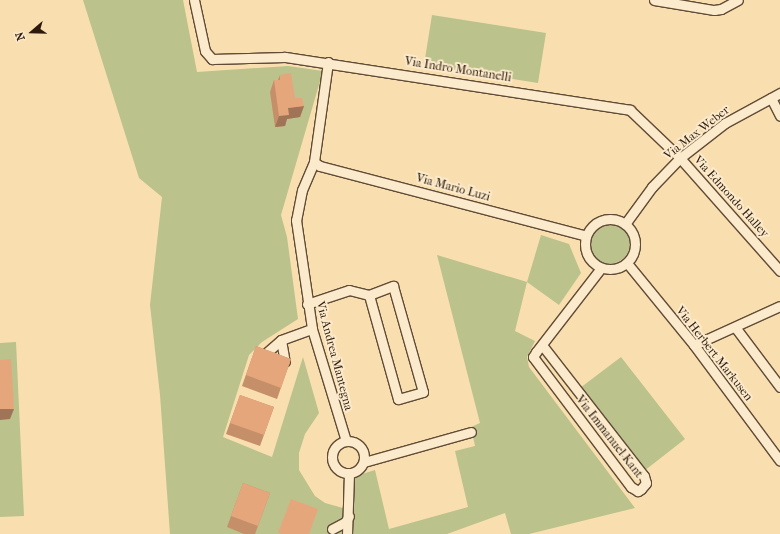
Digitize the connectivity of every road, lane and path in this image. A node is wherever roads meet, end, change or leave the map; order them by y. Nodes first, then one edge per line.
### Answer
1 (194, 0) edge
2 (654, 0) edge
3 (735, 1) edge
4 (328, 62) junction
5 (780, 93) edge
6 (771, 98) junction
7 (780, 116) edge
8 (680, 158) junction
9 (314, 162) junction
10 (625, 224) junction
11 (586, 236) junction
12 (627, 263) junction
13 (600, 268) junction
14 (780, 271) edge
15 (369, 295) junction
16 (307, 304) junction
17 (780, 306) edge
18 (735, 327) junction
19 (312, 329) junction
20 (281, 340) junction
21 (542, 345) junction
22 (694, 345) junction
23 (265, 354) edge
24 (285, 362) edge
25 (780, 387) edge
26 (471, 432) dead end
27 (346, 441) junction
28 (780, 461) edge
29 (364, 462) junction
30 (349, 473) junction
31 (348, 516) junction
32 (332, 529) dead end
33 (347, 534) edge

1 - 4 street, Via Indro Montanelli
2 - 3 street
4 - 8 street, Via Indro Montanelli
4 - 9 street, Via Andrea Mantegna
5 - 6 street, Via Max Weber
6 - 7 street
6 - 8 street, Via Max Weber
8 - 10 street, Via Max Weber
8 - 14 street, Via Edmondo Halley
9 - 11 street, Via Mario Luzi
9 - 16 street, Via Andrea Mantegna
10 - 11 street
10 - 12 street
11 - 13 street
12 - 13 street
12 - 22 street, Via Herbert Markusen
13 - 21 street, Via Immanuel Kant
15 - 15 street
15 - 16 street
16 - 19 street, Via Andrea Mantegna
17 - 18 street
18 - 22 street
18 - 25 street
19 - 20 street
19 - 27 street, Via Andrea Mantegna
20 - 23 street
20 - 24 street
21 - 21 street, Via Immanuel Kant
22 - 28 street, Via Herbert Markusen
26 - 29 street
27 - 29 street
27 - 30 street
29 - 30 street
30 - 31 street
31 - 32 street
31 - 33 street

